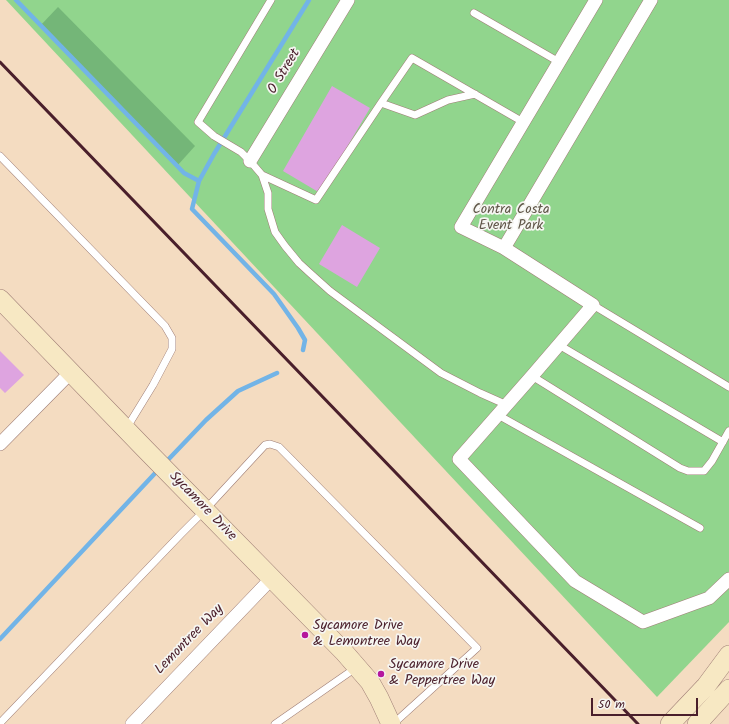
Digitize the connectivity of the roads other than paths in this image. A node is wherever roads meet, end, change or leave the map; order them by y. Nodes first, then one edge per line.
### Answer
1 (271, 0) edge
2 (348, 0) edge
3 (596, 0) edge
4 (651, 0) edge
5 (474, 13) dead end
6 (559, 62) junction
7 (475, 94) junction
8 (380, 103) junction
9 (523, 122) junction
10 (0, 156) edge
11 (246, 156) junction
12 (262, 175) junction
13 (504, 248) junction
14 (0, 299) edge
15 (593, 305) junction
16 (559, 345) junction
17 (71, 372) junction
18 (532, 376) junction
19 (729, 387) edge
20 (507, 405) junction
21 (498, 415) junction
22 (126, 429) junction
23 (729, 431) edge
24 (723, 442) junction
25 (0, 444) edge
26 (205, 510) junction
27 (700, 528) dead end
28 (271, 579) junction
29 (729, 579) edge
30 (729, 655) edge
31 (357, 667) junction
32 (729, 689) edge
33 (0, 723) edge
34 (132, 724) edge
35 (275, 724) edge
36 (392, 724) edge
37 (670, 724) edge
38 (697, 724) edge

1 - 11 lane
2 - 11 street, O Street
3 - 6 street
4 - 13 street
5 - 6 lane
6 - 9 street
7 - 8 lane
7 - 8 lane
7 - 9 lane
8 - 12 lane
9 - 13 street
10 - 22 lane
11 - 12 lane
12 - 20 lane
13 - 15 street
14 - 17 street, Sycamore Drive
15 - 16 street
15 - 19 lane
16 - 18 street
16 - 24 lane
17 - 22 street, Sycamore Drive
17 - 25 street
18 - 20 street
18 - 24 lane
20 - 21 street
21 - 27 lane
21 - 29 street
22 - 26 street, Sycamore Drive
23 - 24 lane
26 - 28 street, Sycamore Drive
26 - 33 lane
26 - 36 lane
28 - 31 street, Sycamore Drive
28 - 34 street, Lemontree Way
30 - 37 street
31 - 35 lane
31 - 36 street, Sycamore Drive
32 - 38 street

